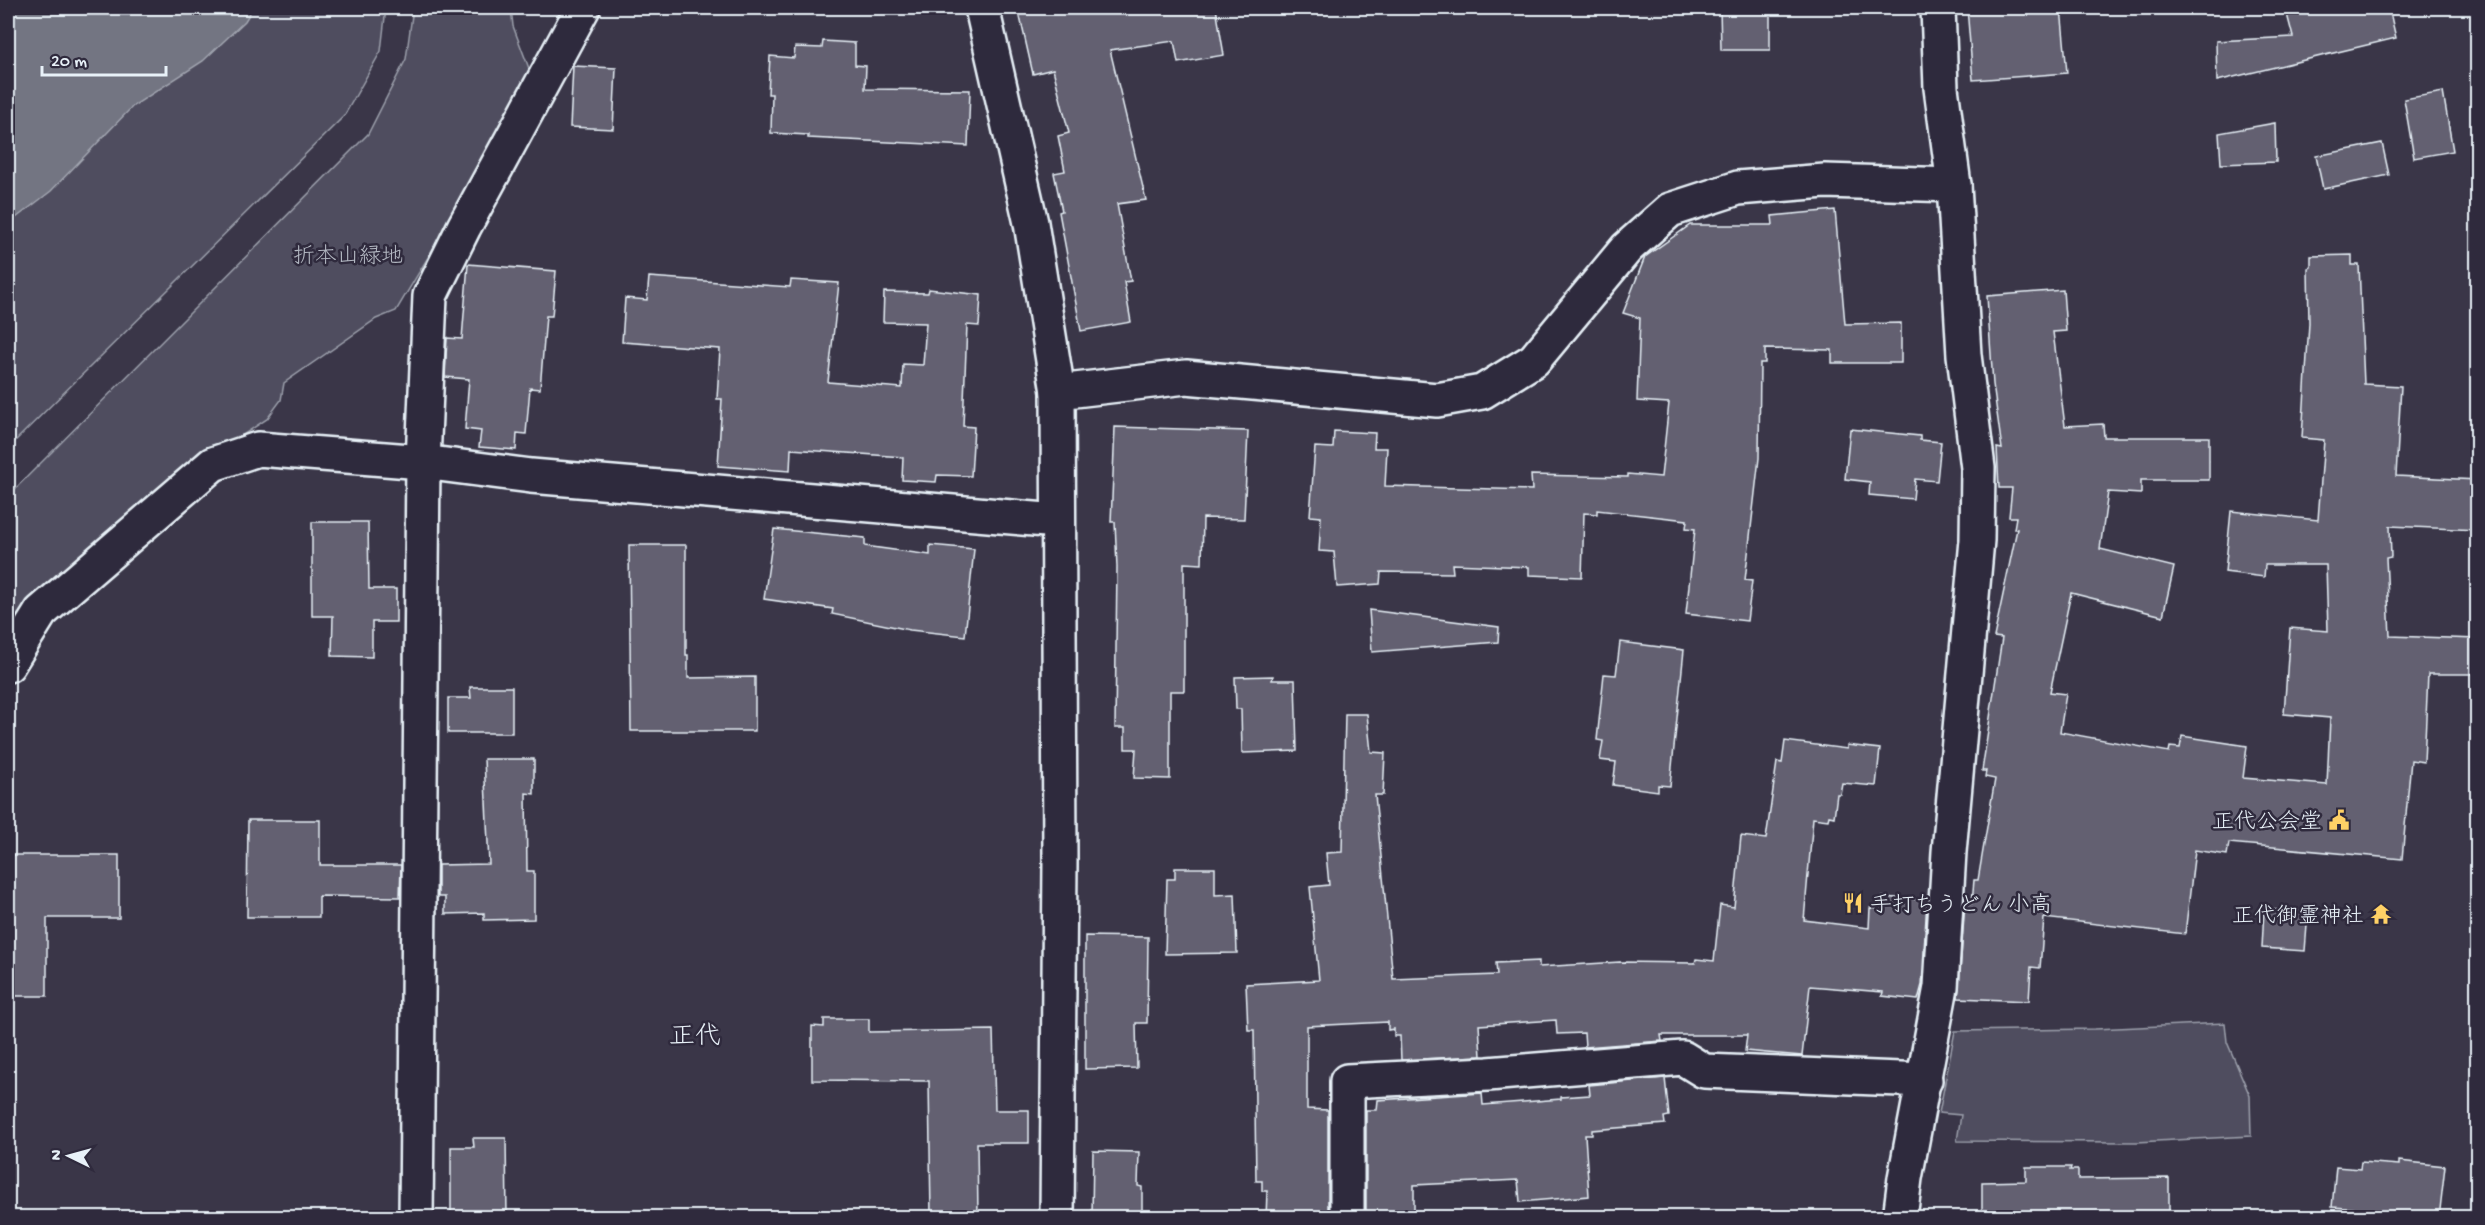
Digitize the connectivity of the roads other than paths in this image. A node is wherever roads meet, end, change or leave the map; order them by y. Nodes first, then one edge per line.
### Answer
1 (583, 8) edge
2 (982, 8) edge
3 (1938, 8) edge
4 (1954, 185) junction
5 (1058, 392) junction
6 (423, 462) junction
7 (1058, 520) junction
8 (8, 665) edge
9 (1925, 1080) junction
10 (416, 1218) edge
11 (1058, 1218) edge
12 (1347, 1218) edge
13 (1900, 1218) edge

1 - 6 street
2 - 5 street
3 - 4 street
4 - 5 street
4 - 9 street
5 - 7 street
6 - 7 street
6 - 8 street
6 - 10 street
7 - 11 street
9 - 12 street
9 - 13 street

